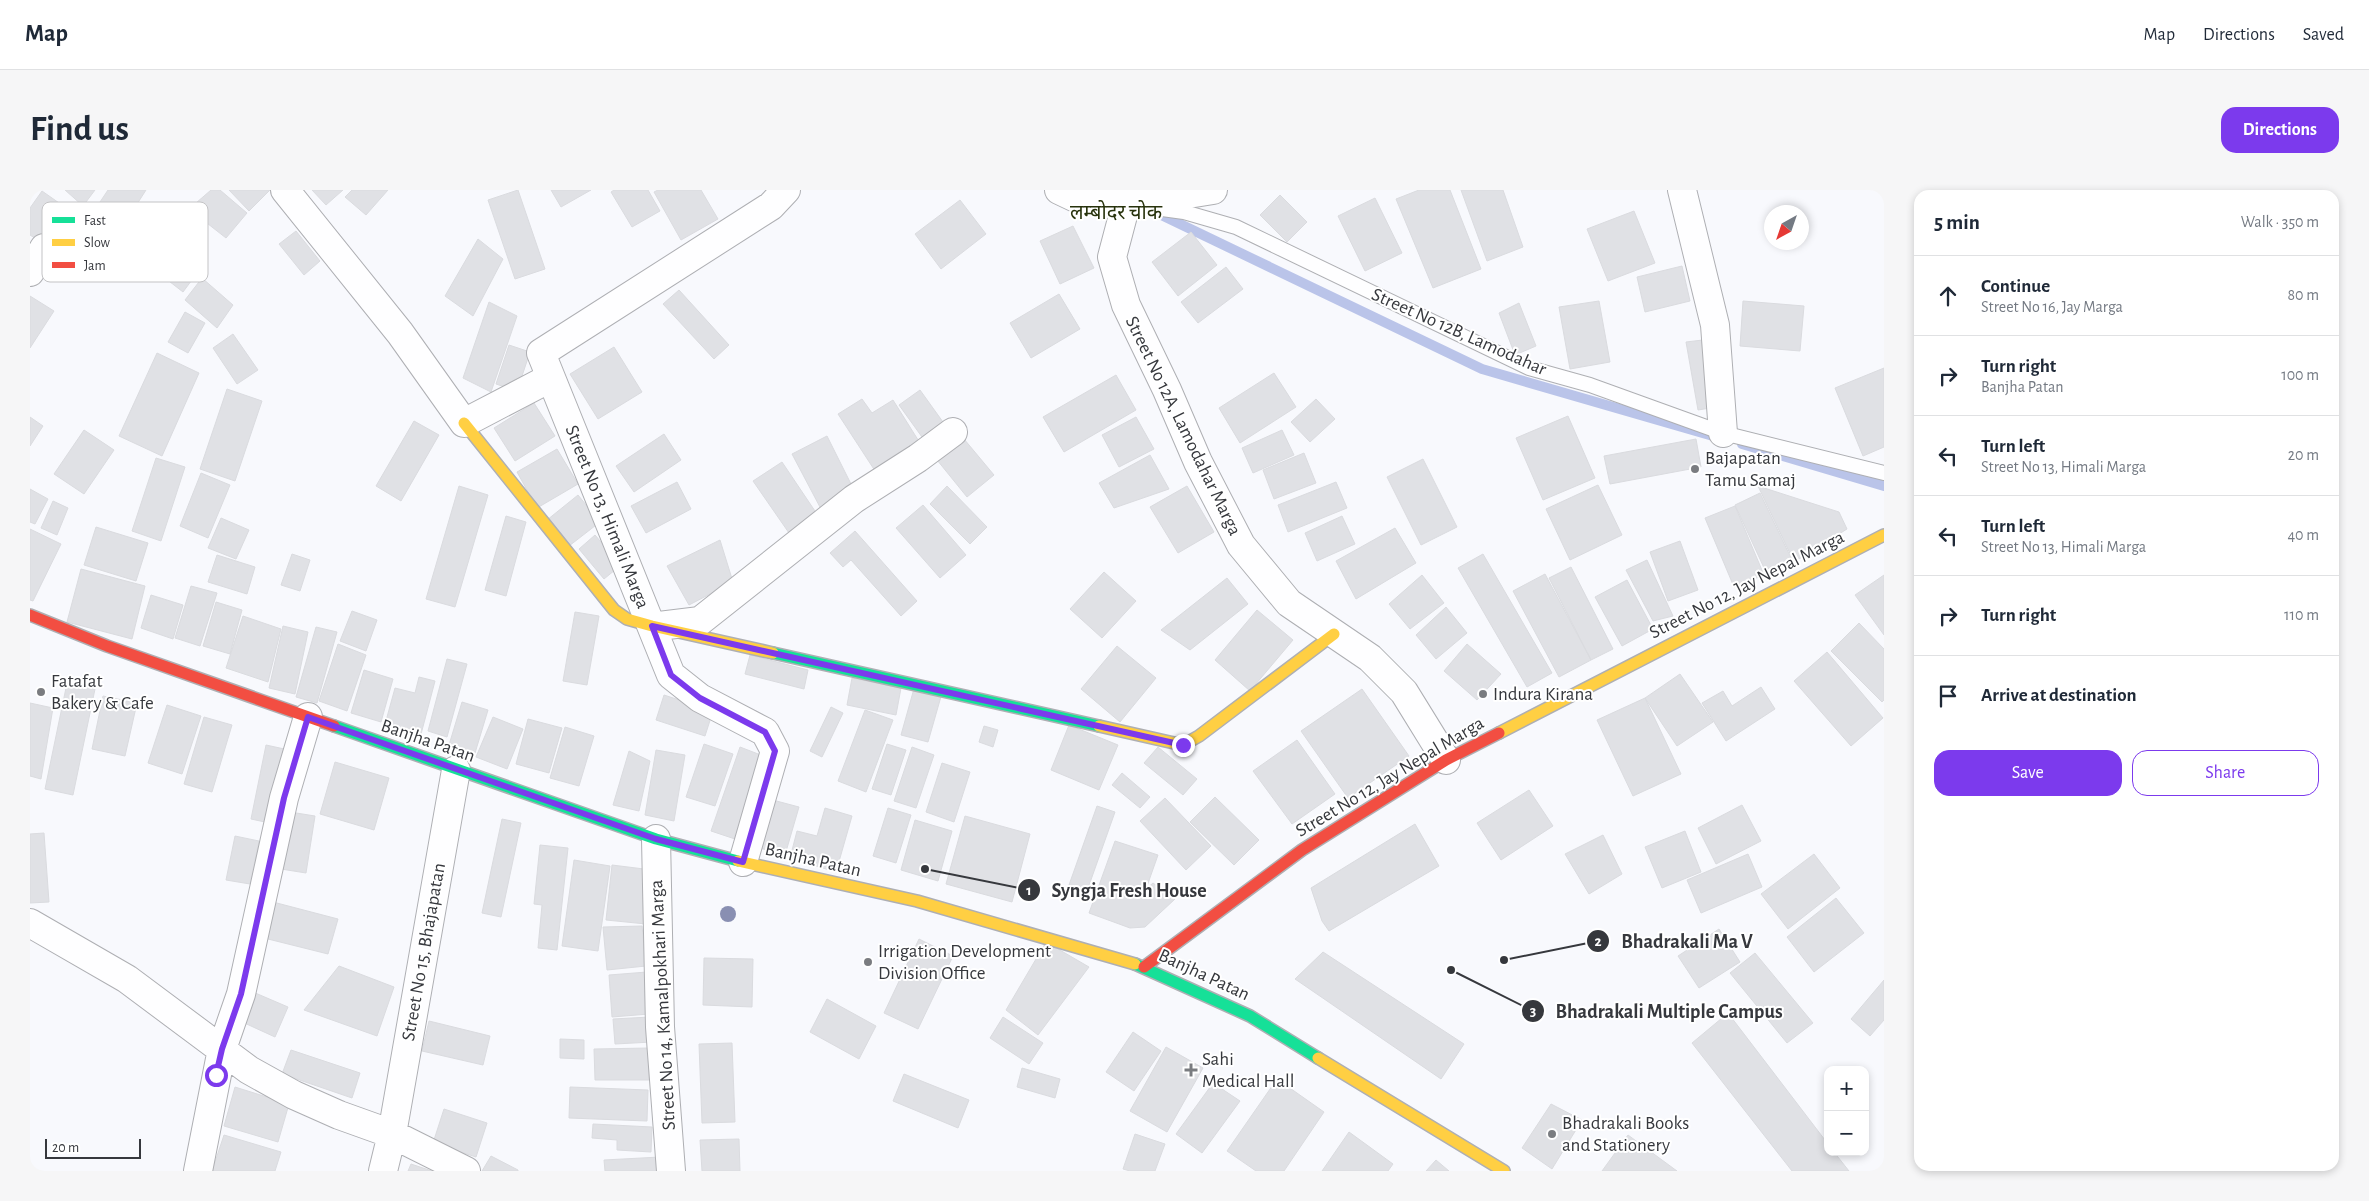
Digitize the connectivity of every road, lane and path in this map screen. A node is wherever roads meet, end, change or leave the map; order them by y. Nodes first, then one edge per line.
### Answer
1 (284, 190) edge
2 (786, 190) edge
3 (1059, 190) edge
4 (1213, 190) edge
5 (1682, 190) edge
6 (1124, 197) edge
7 (42, 251) edge
8 (30, 272) edge
9 (550, 378) junction
10 (464, 424) junction
11 (953, 432) dead end
12 (1723, 433) junction
13 (1884, 473) edge
14 (1884, 535) edge
15 (30, 616) edge
16 (652, 626) junction
17 (1334, 634) junction
18 (308, 717) junction
19 (1446, 760) junction
20 (456, 770) junction
21 (656, 839) junction
22 (743, 862) junction
23 (30, 923) edge
24 (1144, 967) junction
25 (222, 1049) junction
26 (392, 1134) junction
27 (198, 1171) edge
28 (383, 1171) edge
29 (466, 1171) edge
30 (671, 1171) edge
31 (1504, 1171) edge

1 - 10 street
2 - 9 street, Street No 13, Himali Marga
3 - 6 street
4 - 6 street
5 - 12 street
6 - 12 lane, Street No 12B, Lamodahar
6 - 17 street, Street No 12A, Lamodahar Marga
7 - 8 street
9 - 10 street
9 - 16 street, Street No 13, Himali Marga
10 - 16 street
11 - 16 street
12 - 13 lane, Street No 12B, Lamodahar
14 - 19 street, Street No 12, Jay Nepal Marga
15 - 18 street, Banjha Patan
16 - 17 street
16 - 22 street, Street No 13, Himali Marga
17 - 19 street, Street No 12A, Lamodahar Marga
18 - 20 street, Banjha Patan
18 - 25 street
19 - 24 street, Street No 12, Jay Nepal Marga
20 - 21 street, Banjha Patan
20 - 26 street, Street No 15, Bhajapatan
21 - 22 street, Banjha Patan
21 - 30 street, Street No 14, Kamalpokhari Marga
22 - 24 street, Banjha Patan
23 - 25 street
24 - 31 street, Banjha Patan
25 - 26 street
25 - 27 street
26 - 28 street, Street No 15, Bhajapatan
26 - 29 street

